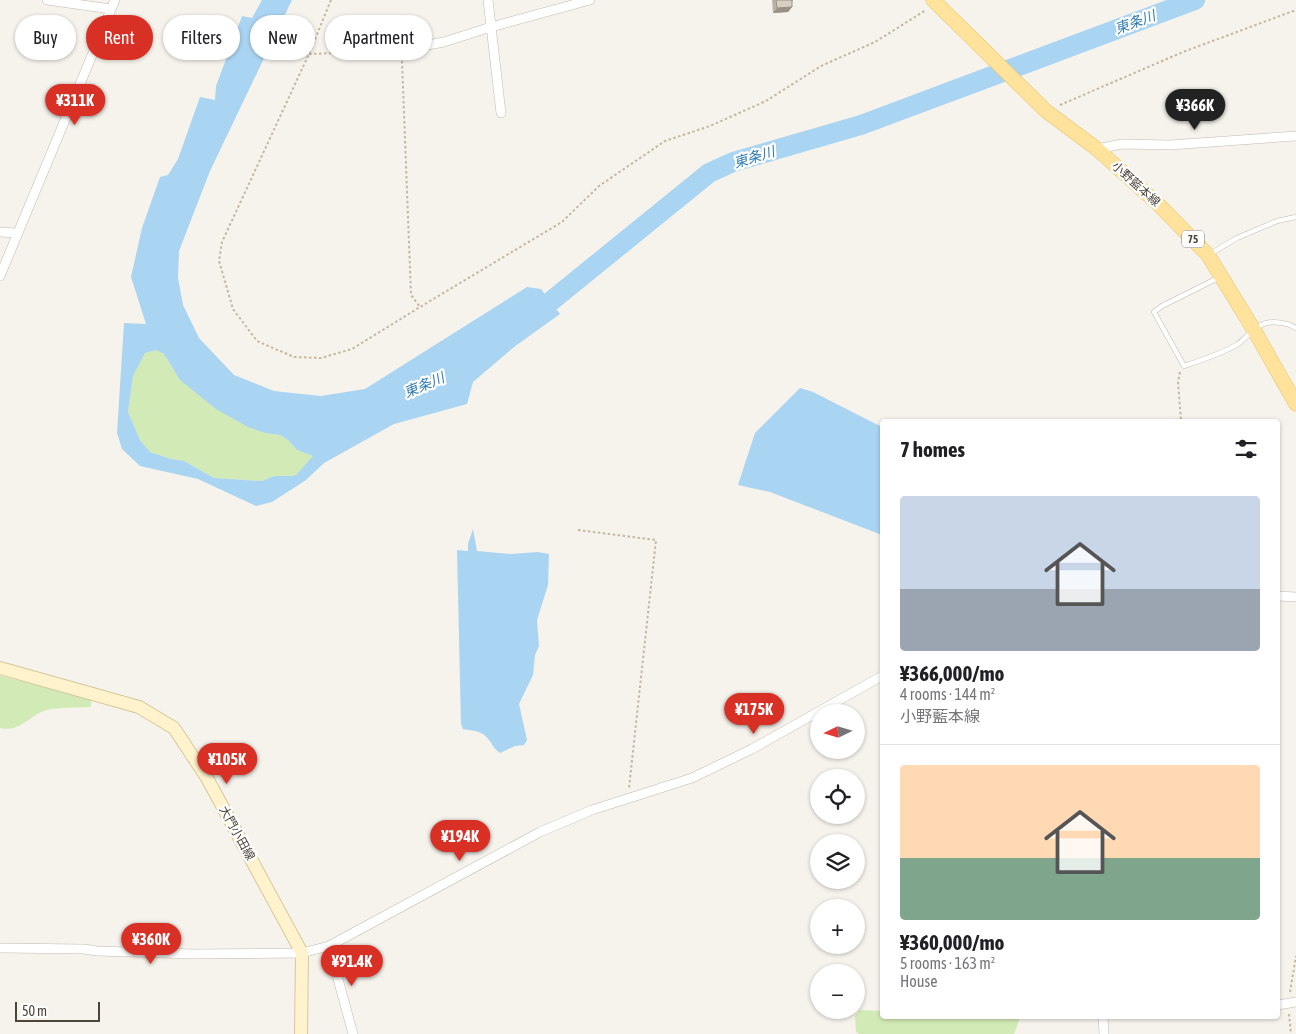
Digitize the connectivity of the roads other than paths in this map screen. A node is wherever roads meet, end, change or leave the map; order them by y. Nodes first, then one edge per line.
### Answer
1 (46, 0) edge
2 (115, 0) edge
3 (488, 0) edge
4 (590, 0) edge
5 (935, 2) edge
6 (111, 10) junction
7 (491, 27) junction
8 (432, 44) edge
9 (501, 112) dead end
10 (1296, 136) edge
11 (1097, 149) junction
12 (1296, 217) edge
13 (0, 232) edge
14 (17, 233) junction
15 (1208, 255) junction
16 (0, 276) edge
17 (1222, 277) junction
18 (1296, 328) edge
19 (1254, 330) junction
20 (1296, 404) edge
21 (1280, 596) edge
22 (1296, 597) edge
23 (0, 668) edge
24 (880, 677) edge
25 (329, 946) junction
26 (0, 948) edge
27 (302, 953) junction
28 (1103, 1019) edge
29 (301, 1034) edge
30 (354, 1034) edge
31 (1104, 1034) edge

1 - 6 street
2 - 6 street
3 - 7 street
4 - 7 street
5 - 11 main road, 小野藍本線 / 75
6 - 14 street
7 - 8 street
7 - 9 street
10 - 11 street
11 - 15 main road, 小野藍本線 / 75
12 - 15 lane
13 - 14 street
14 - 16 street
15 - 17 main road, 小野藍本線 / 75
17 - 19 main road, 小野藍本線 / 75
17 - 19 lane
18 - 19 lane
19 - 20 main road, 小野藍本線 / 75
21 - 22 street
23 - 27 main road, 大門小田線
24 - 25 street
25 - 27 street
25 - 30 street
26 - 27 street
27 - 29 main road, 大門小田線
28 - 31 street

